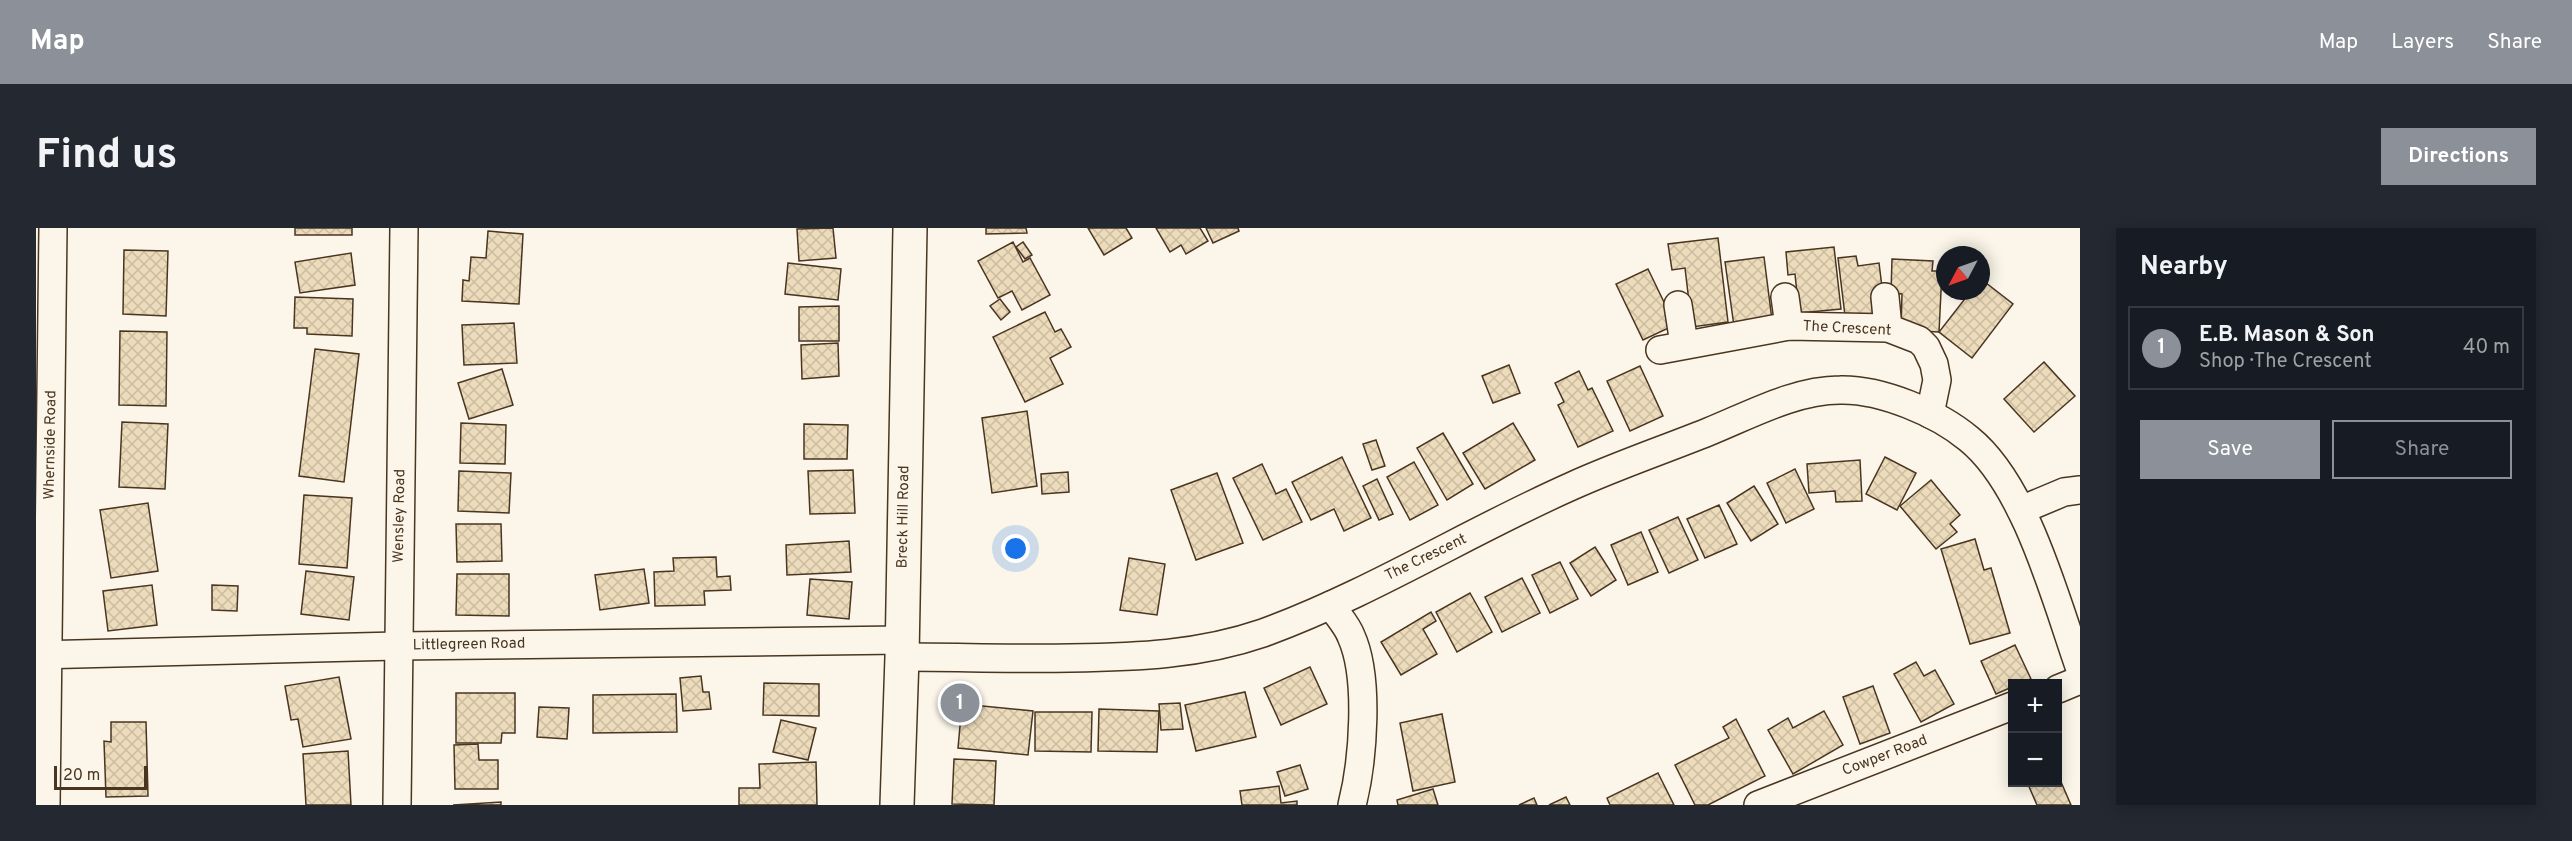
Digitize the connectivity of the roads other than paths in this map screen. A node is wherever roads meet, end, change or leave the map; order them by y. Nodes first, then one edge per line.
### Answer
1 (53, 228) edge
2 (405, 228) edge
3 (910, 228) edge
4 (1785, 297) dead end
5 (1885, 297) dead end
6 (1678, 305) dead end
7 (1789, 326) junction
8 (1888, 328) junction
9 (1930, 414) junction
10 (2080, 490) edge
11 (2021, 510) junction
12 (1331, 605) junction
13 (397, 646) junction
14 (902, 649) junction
15 (42, 655) edge
16 (2080, 669) edge
17 (2080, 680) edge
18 (2062, 687) edge
19 (2008, 708) edge
20 (46, 805) edge
21 (397, 805) edge
22 (897, 805) edge
23 (1352, 805) edge
24 (1758, 805) edge

1 - 15 street, Whernside Road
2 - 13 street, Wensley Road
3 - 14 street, Breck Hill Road
4 - 7 street
5 - 8 street
6 - 7 street, The Crescent
7 - 8 street, The Crescent
8 - 9 street, The Crescent
9 - 11 street, The Crescent
9 - 12 street, The Crescent
10 - 11 street
11 - 16 street, The Crescent
12 - 14 street, The Crescent
12 - 23 street
13 - 14 street, Littlegreen Road
13 - 15 street, Littlegreen Road
13 - 21 street, Wensley Road
14 - 22 street, Breck Hill Road
15 - 20 street, Whernside Road
17 - 18 street
19 - 24 street, Cowper Road

